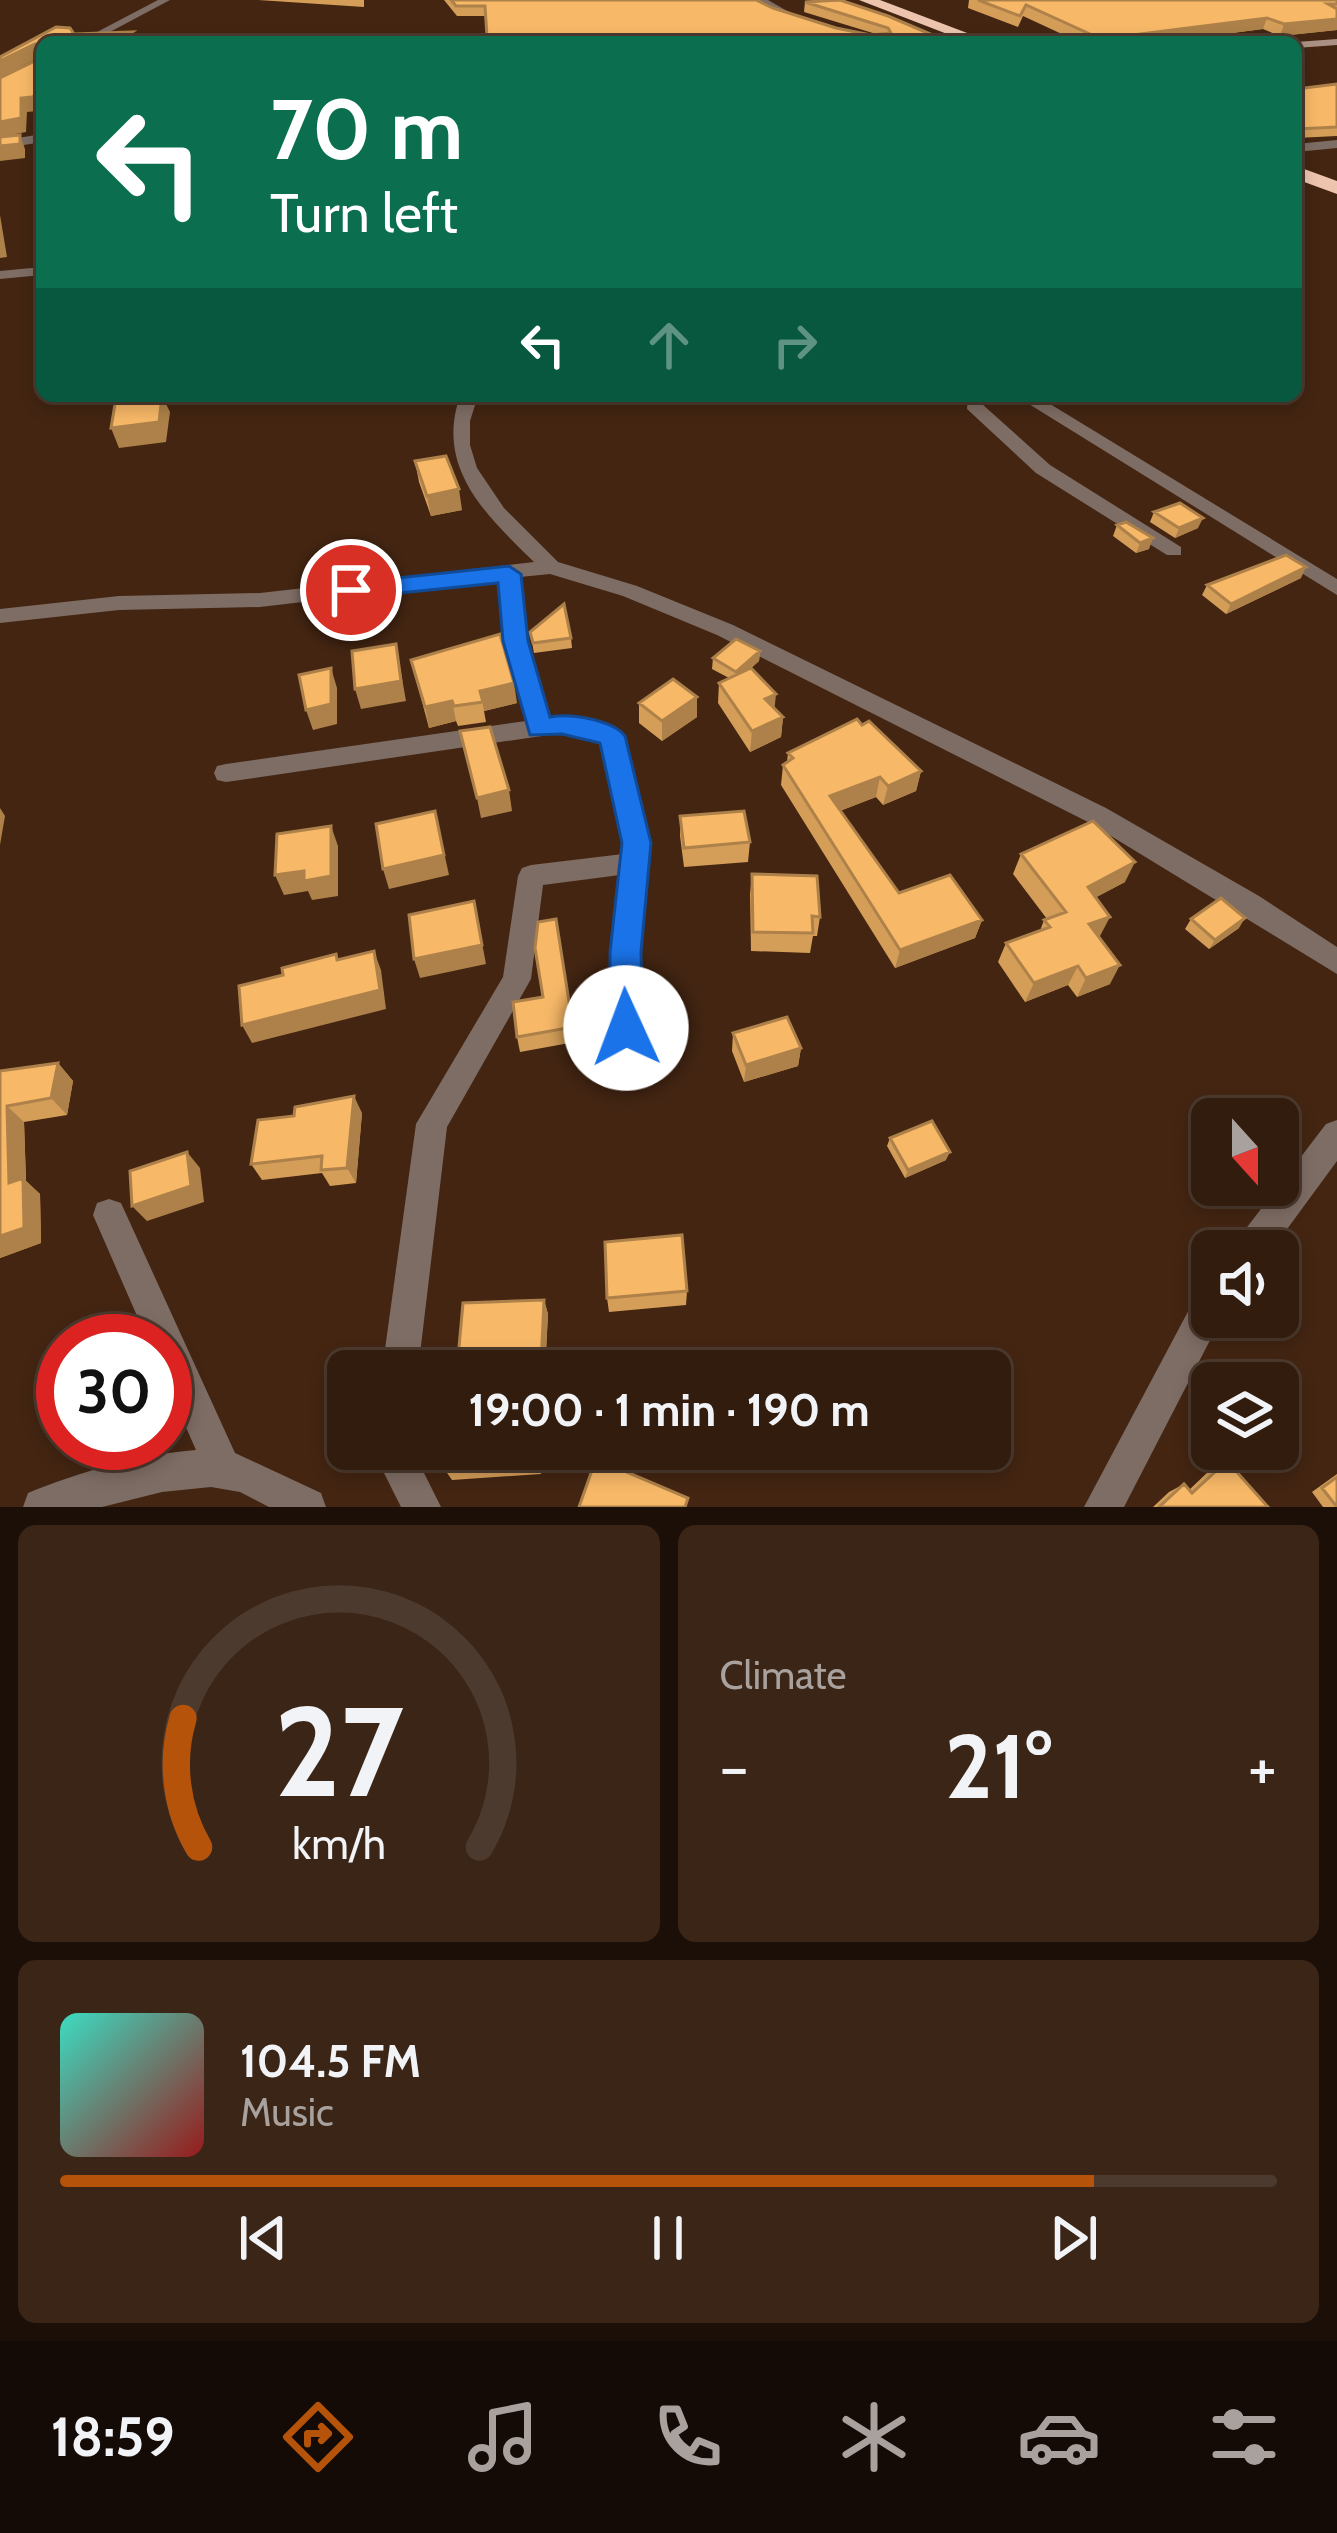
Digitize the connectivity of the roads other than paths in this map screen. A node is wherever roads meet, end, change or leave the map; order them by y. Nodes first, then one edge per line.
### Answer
1 (165, 0) edge
2 (761, 0) edge
3 (859, 3) edge
4 (94, 36) edge
5 (860, 36) edge
6 (933, 36) edge
7 (964, 36) edge
8 (1337, 42) edge
9 (1302, 45) edge
10 (36, 139) edge
11 (1337, 144) edge
12 (0, 145) edge
13 (1302, 151) edge
14 (1302, 155) edge
15 (1337, 171) edge
16 (1302, 174) edge
17 (1337, 188) edge
18 (36, 271) edge
19 (0, 274) edge
20 (466, 402) edge
21 (974, 402) edge
22 (1035, 402) edge
23 (1174, 551) dead end
24 (551, 567) junction
25 (509, 574) junction
26 (1337, 588) edge
27 (0, 616) edge
28 (540, 728) junction
29 (226, 773) dead end
30 (634, 863) junction
31 (1337, 962) edge
32 (626, 1028) dead end
33 (1337, 1135) edge
34 (109, 1215) dead end
35 (1266, 1230) edge
36 (1192, 1338) edge
37 (403, 1350) edge
38 (223, 1468) junction
39 (403, 1470) edge
40 (42, 1507) edge
41 (307, 1507) edge
42 (422, 1507) edge
43 (1103, 1507) edge

1 - 4 street
2 - 5 street
3 - 6 highway
3 - 7 highway
8 - 9 street
10 - 12 street
11 - 13 street
14 - 15 highway
16 - 17 highway
18 - 19 street
20 - 24 street
21 - 23 street
22 - 26 street
24 - 25 street
24 - 31 street
25 - 27 street
25 - 28 street
28 - 29 street
28 - 30 street
30 - 32 street
30 - 37 street
33 - 35 street
34 - 38 street
36 - 43 street
38 - 40 street
38 - 41 street
39 - 42 street

